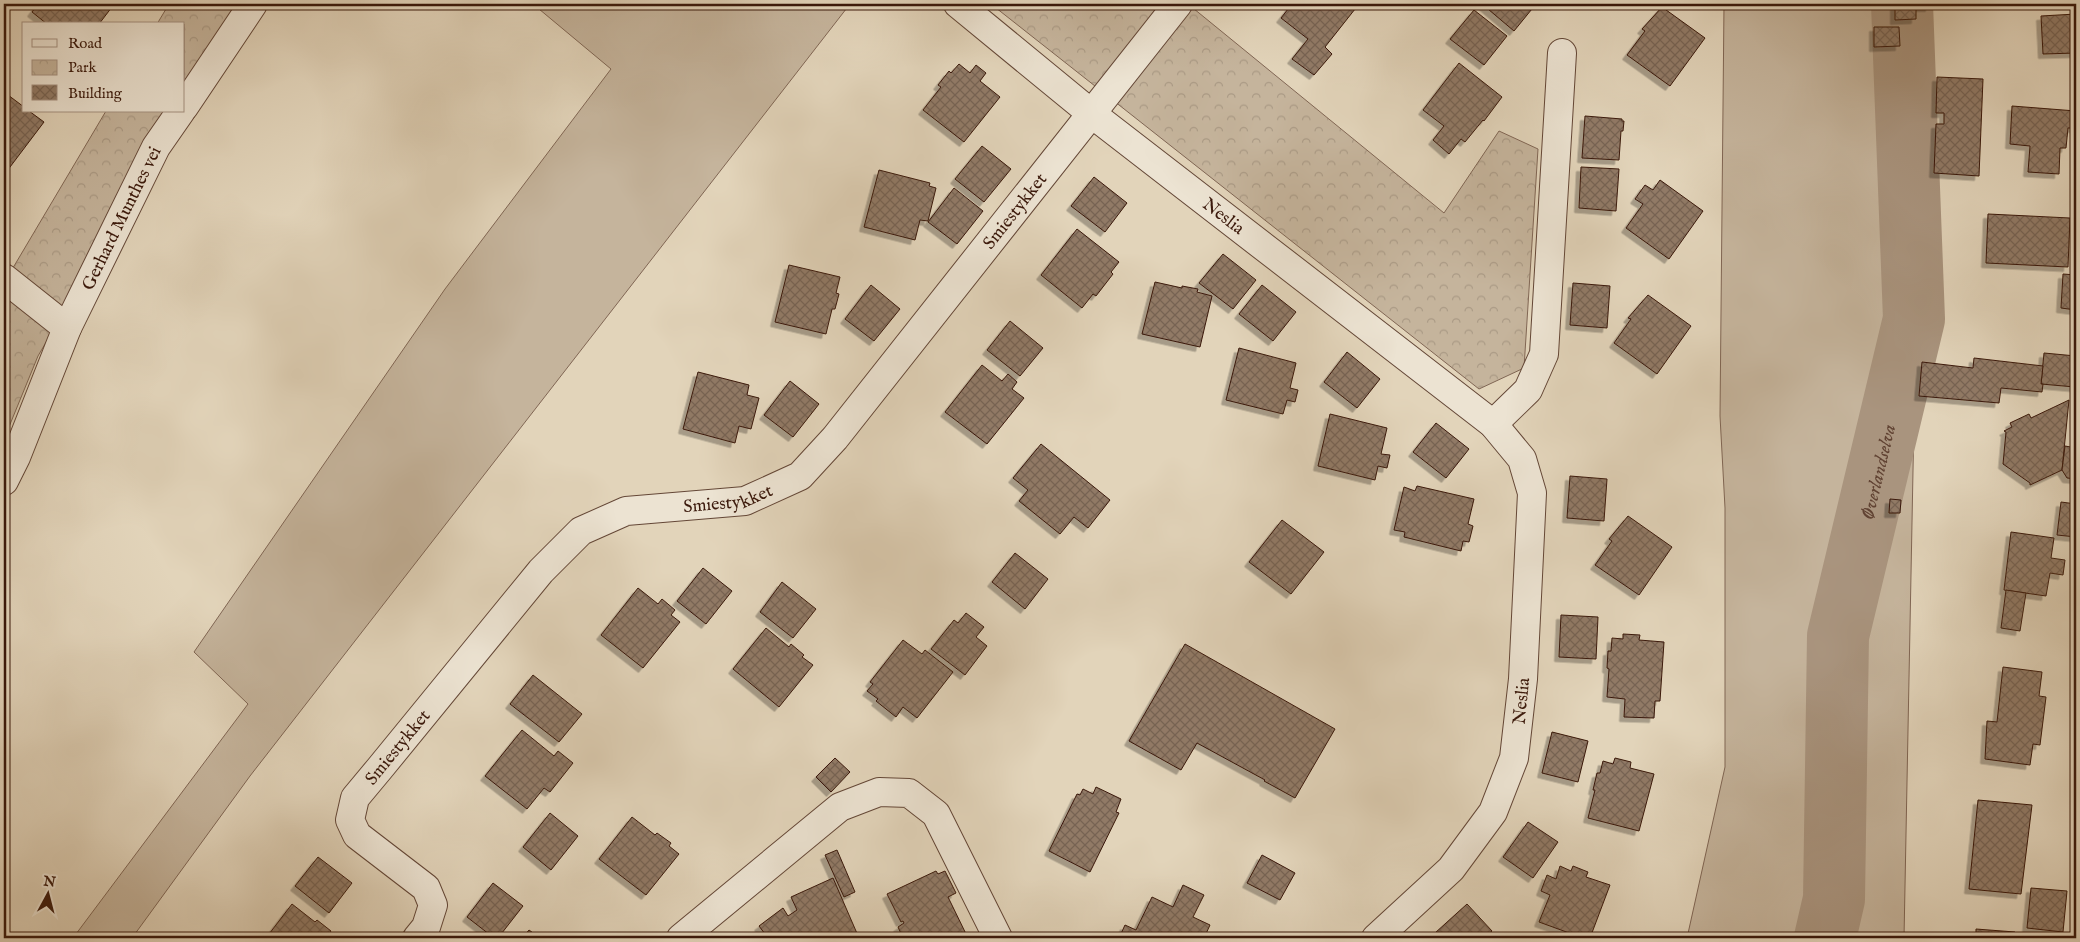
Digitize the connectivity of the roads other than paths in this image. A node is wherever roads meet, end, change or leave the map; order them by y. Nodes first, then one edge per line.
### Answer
1 (253, 4) edge
2 (958, 4) edge
3 (1178, 4) edge
4 (1562, 53) dead end
5 (185, 106) edge
6 (180, 112) edge
7 (1092, 114) junction
8 (4, 278) edge
9 (67, 328) junction
10 (1492, 424) junction
11 (4, 481) edge
12 (417, 938) edge
13 (681, 938) edge
14 (998, 938) edge
15 (1376, 938) edge

1 - 5 street
2 - 7 street, Neslia
3 - 7 street, Smiestykket
4 - 10 street
6 - 9 street, Gerhard Munthes vei
7 - 10 street, Neslia
7 - 12 street, Smiestykket
8 - 9 street
9 - 11 street, Gerhard Munthes vei
10 - 15 street, Neslia
13 - 14 street

